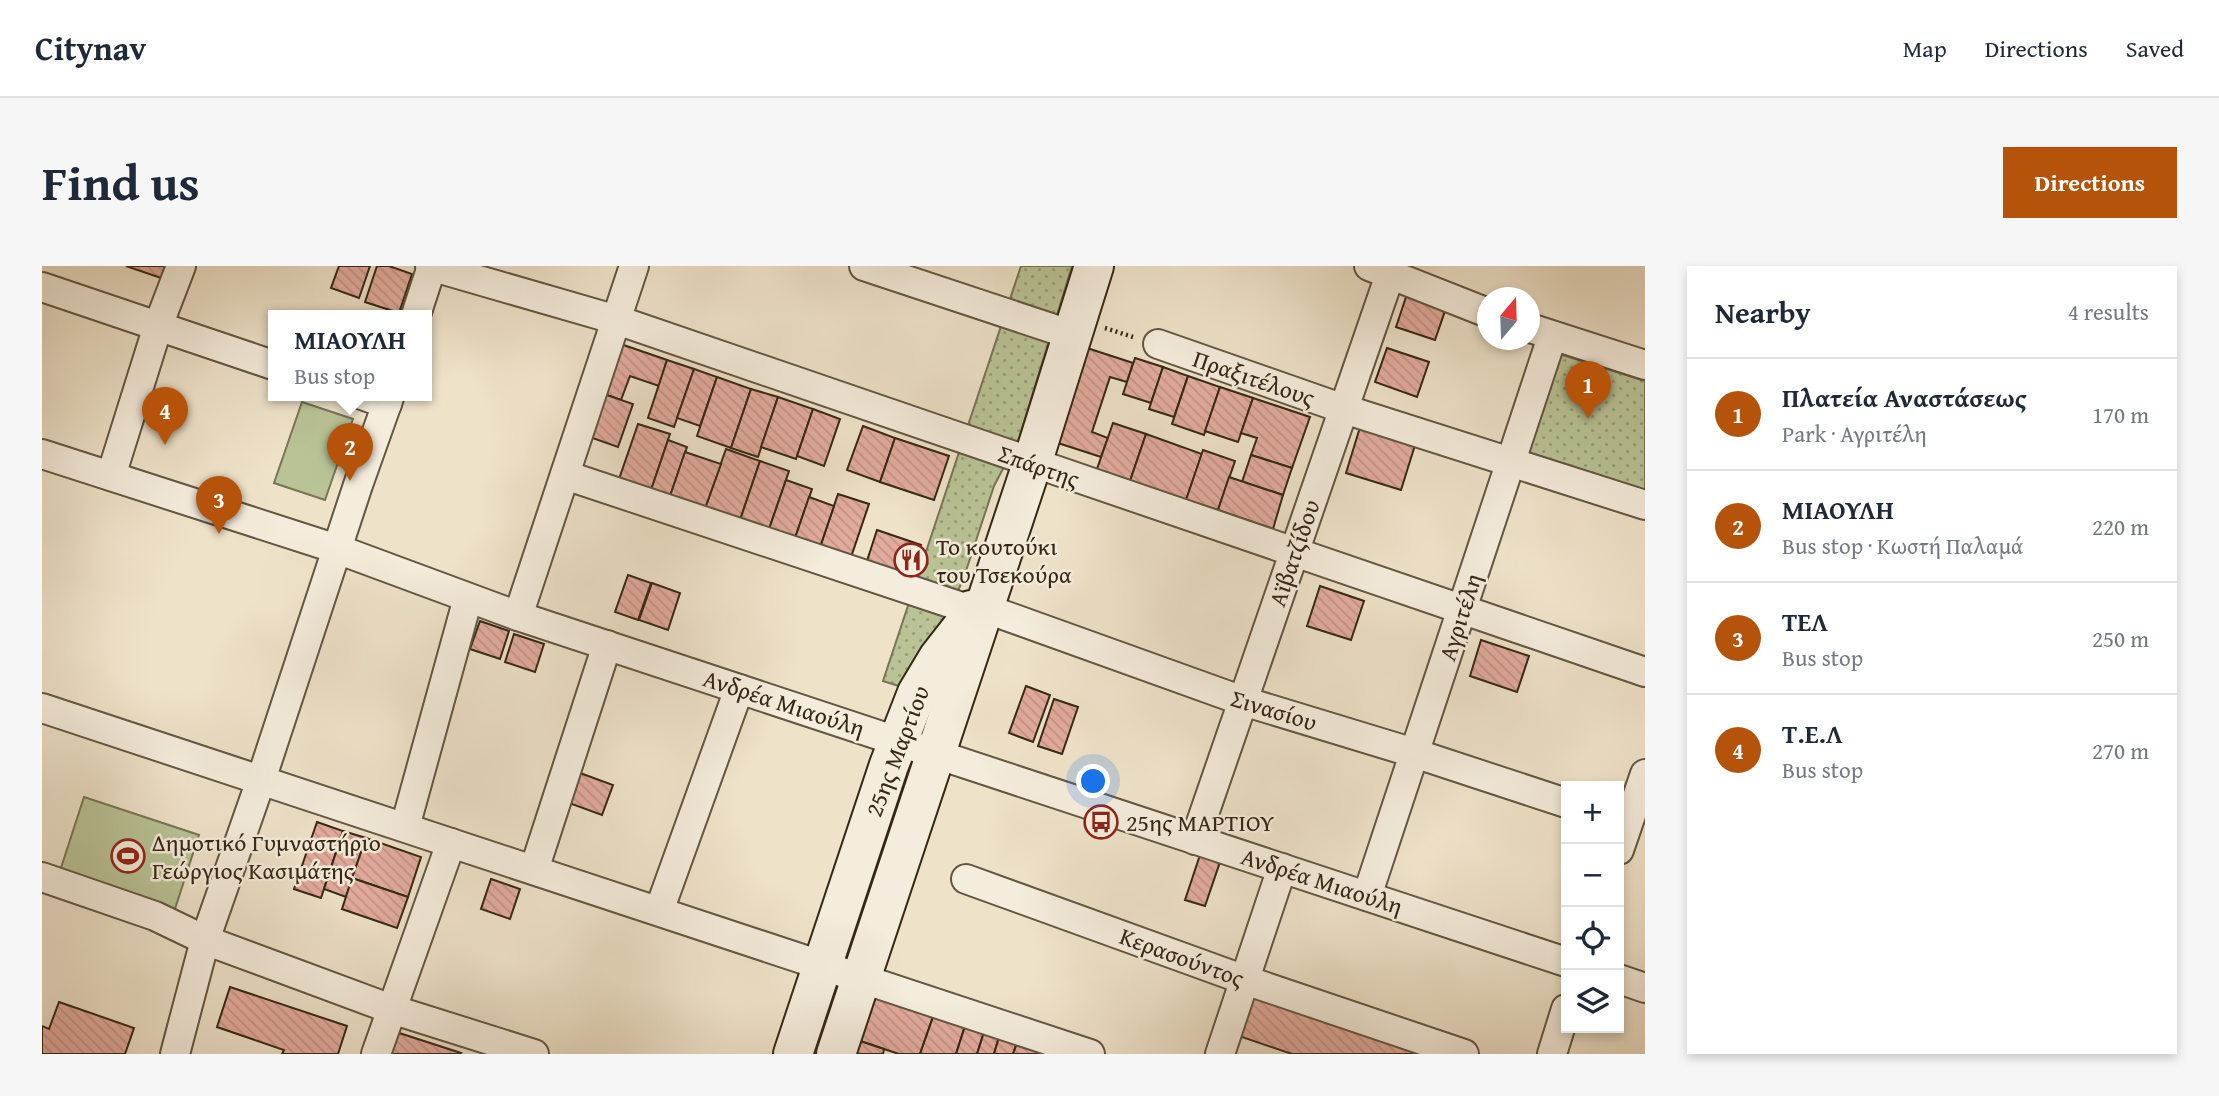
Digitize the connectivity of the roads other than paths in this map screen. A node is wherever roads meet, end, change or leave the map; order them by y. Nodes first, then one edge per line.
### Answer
1 (181, 266) edge
2 (432, 266) edge
3 (634, 266) edge
4 (864, 266) edge
5 (1094, 266) edge
6 (1384, 268) edge
7 (42, 287) edge
8 (1477, 309) edge
9 (418, 310) edge
10 (617, 320) junction
11 (158, 326) junction
12 (1541, 332) edge
13 (1072, 335) junction
14 (1158, 344) road end
15 (268, 363) edge
16 (1645, 365) edge
17 (379, 401) edge
18 (1344, 409) junction
19 (42, 454) edge
20 (1510, 462) junction
21 (1032, 464) junction
22 (565, 475) junction
23 (111, 476) junction
24 (1645, 505) edge
25 (337, 549) junction
26 (1294, 553) junction
27 (468, 598) junction
28 (978, 609) junction
29 (1462, 610) junction
30 (518, 616) junction
31 (607, 645) junction
32 (1645, 672) edge
33 (739, 689) junction
34 (1243, 701) junction
35 (42, 708) edge
36 (898, 742) junction
37 (1414, 753) junction
38 (936, 754) junction
39 (1645, 774) edge
40 (261, 780) junction
41 (1561, 801) edge
42 (1630, 824) edge
43 (405, 827) junction
44 (1195, 840) junction
45 (451, 843) junction
46 (1622, 844) edge
47 (1282, 869) junction
48 (534, 870) junction
49 (42, 877) edge
50 (966, 879) dead end
51 (1367, 896) junction
52 (659, 911) junction
53 (205, 940) junction
54 (1561, 960) edge
55 (821, 965) junction
56 (861, 978) junction
57 (1245, 980) junction
58 (1624, 981) edge
59 (1645, 988) edge
60 (391, 1009) junction
61 (1561, 1025) edge
62 (175, 1054) edge
63 (376, 1054) edge
64 (534, 1054) edge
65 (793, 1054) edge
66 (836, 1054) edge
67 (1090, 1054) edge
68 (1220, 1054) edge
69 (1464, 1054) edge
70 (1552, 1054) edge

1 - 11 street
2 - 9 street
2 - 10 street, Σπάρτης
3 - 10 street
4 - 13 street
5 - 13 street, 25ης Μαρτίου
6 - 8 street
6 - 18 street, Αϊβατζίδου
7 - 11 street
10 - 21 street, Σπάρτης
10 - 22 street
11 - 15 street
11 - 23 street
12 - 16 street
12 - 20 street, Αγριτέλη
13 - 21 street, 25ης Μαρτίου
14 - 18 street, Πραξιτέλους
17 - 25 street
18 - 20 street, Πραξιτέλους
18 - 26 street, Αϊβατζίδου
19 - 23 street, Ανδρέα Μιαούλη
20 - 24 street, Πραξιτέλους
20 - 29 street, Αγριτέλη
21 - 26 street, Σπάρτης
21 - 28 street, 25ης Μαρτίου
22 - 28 street, Σινασίου
22 - 30 street
23 - 25 street, Ανδρέα Μιαούλη
25 - 27 street, Ανδρέα Μιαούλη
25 - 40 street
26 - 29 street, Σπάρτης
26 - 34 street, Αϊβατζίδου
27 - 30 street, Ανδρέα Μιαούλη
27 - 43 street
28 - 34 street, Σινασίου
28 - 36 street, 25ης Μαρτίου
28 - 38 street, 25ης Μαρτίου
29 - 32 street, Σπάρτης
29 - 37 street, Αγριτέλη
30 - 31 street, Ανδρέα Μιαούλη
31 - 33 street, Ανδρέα Μιαούλη
31 - 48 street
33 - 36 street, Ανδρέα Μιαούλη
33 - 52 street
34 - 37 street, Σινασίου
34 - 44 street, Αϊβατζίδου
35 - 40 street
36 - 38 street, Ανδρέα Μιαούλη
36 - 55 street, 25ης Μαρτίου
37 - 41 street, Σινασίου
37 - 51 street, Αγριτέλη
38 - 44 street, Ανδρέα Μιαούλη
38 - 56 street, 25ης Μαρτίου
39 - 42 street
40 - 43 street
40 - 53 street
42 - 46 street
43 - 45 street
44 - 47 street, Ανδρέα Μιαούλη
45 - 48 street
45 - 60 street
47 - 51 street, Ανδρέα Μιαούλη
47 - 57 street
48 - 52 street
49 - 53 street
50 - 57 street, Κερασούντος
51 - 54 street, Ανδρέα Μιαούλη
52 - 55 street
53 - 60 street
53 - 62 street
55 - 56 street
55 - 65 street, 25ης Μαρτίου
56 - 66 street, 25ης Μαρτίου
56 - 67 street
57 - 68 street
57 - 69 street, Κερασούντος
58 - 59 street
60 - 63 street
60 - 64 street
61 - 70 street

